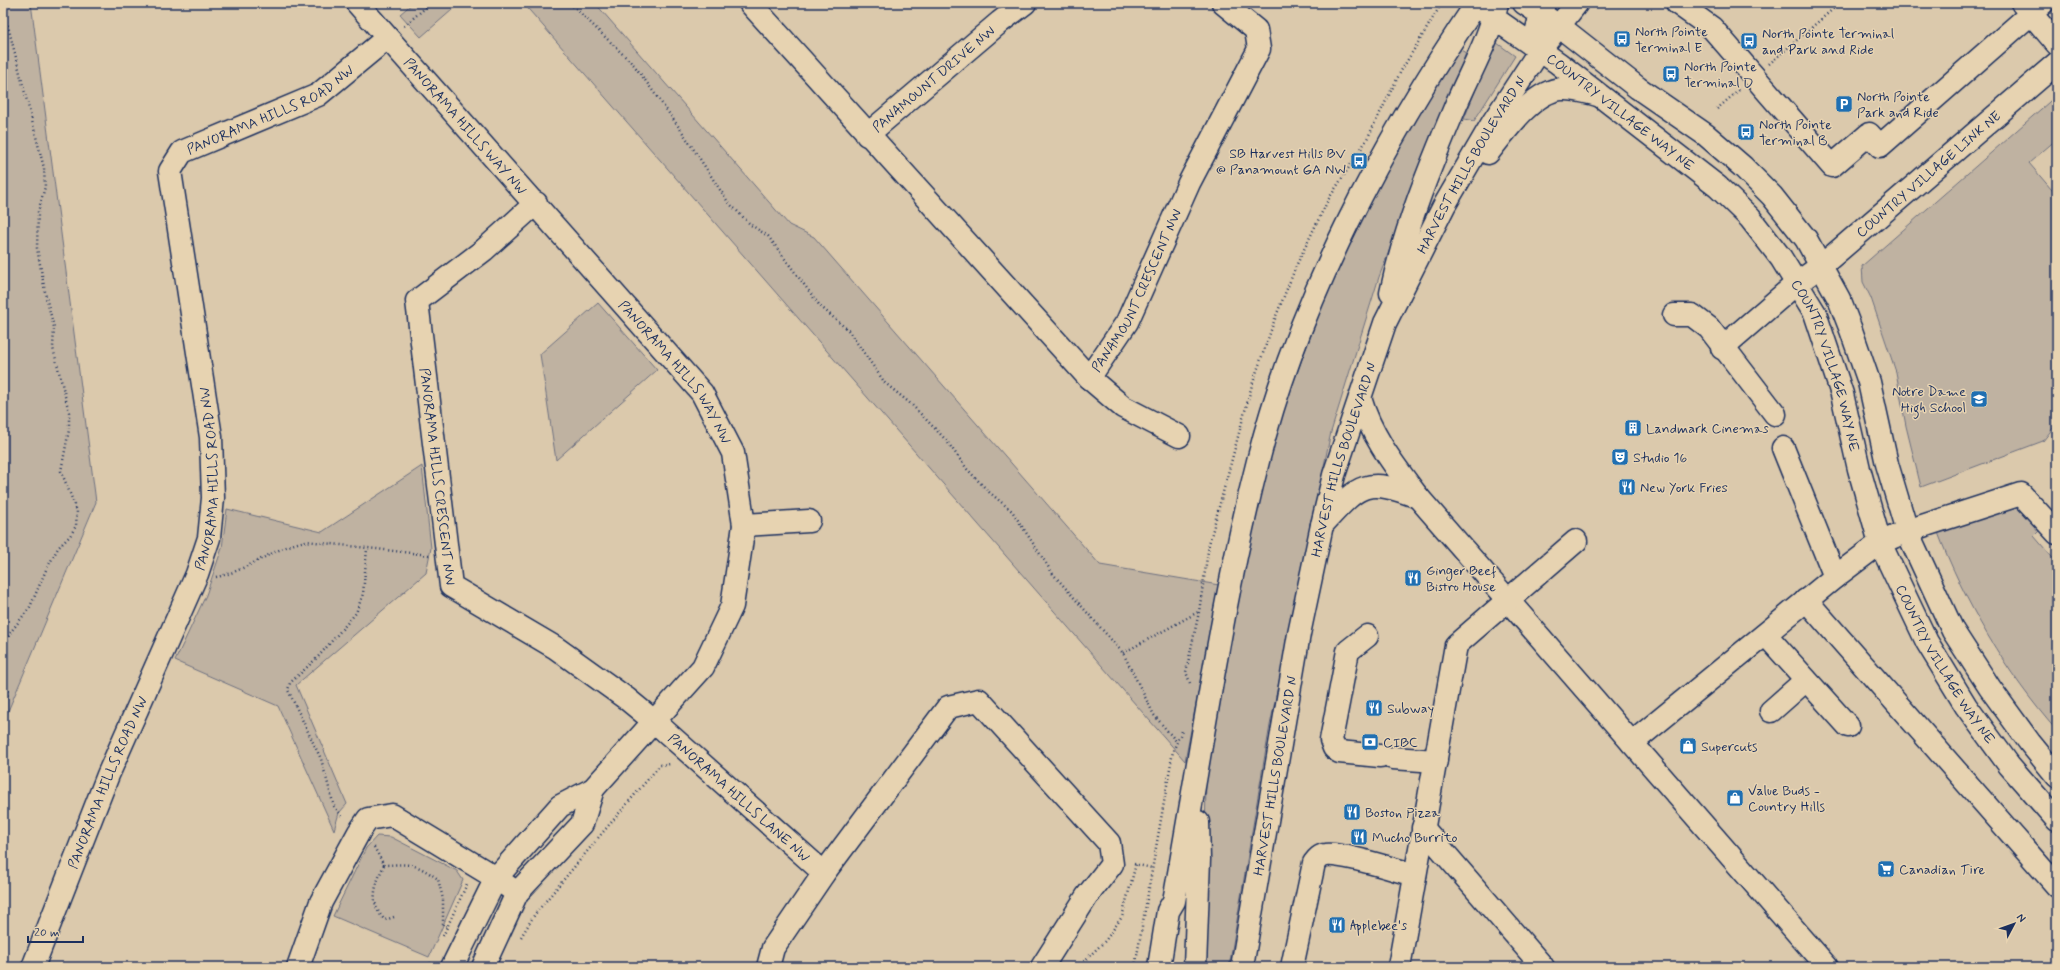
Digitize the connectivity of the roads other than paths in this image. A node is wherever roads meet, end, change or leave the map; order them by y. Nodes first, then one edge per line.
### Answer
1 (358, 3) edge
2 (750, 3) edge
3 (1025, 3) edge
4 (1223, 3) edge
5 (1577, 3) edge
6 (1677, 3) edge
7 (1475, 4) edge
8 (1536, 7) edge
9 (2032, 7) edge
10 (1494, 11) edge
11 (1559, 26) junction
12 (387, 38) junction
13 (2057, 44) edge
14 (1540, 50) junction
15 (2057, 63) edge
16 (1598, 95) junction
17 (867, 135) junction
18 (536, 203) junction
19 (1444, 206) junction
20 (1822, 266) junction
21 (1797, 283) junction
22 (1674, 315) dead end
23 (1385, 323) junction
24 (1722, 348) junction
25 (1088, 378) junction
26 (1360, 398) junction
27 (1775, 414) dead end
28 (1179, 436) dead end
29 (1783, 448) dead end
30 (1418, 496) junction
31 (809, 521) dead end
32 (744, 525) junction
33 (1322, 525) junction
34 (1907, 531) junction
35 (2057, 533) edge
36 (1576, 541) dead end
37 (1880, 543) junction
38 (1835, 577) junction
39 (1508, 600) junction
40 (1806, 600) junction
41 (1766, 635) junction
42 (1367, 636) dead end
43 (1806, 680) junction
44 (1771, 711) dead end
45 (655, 722) junction
46 (1848, 726) dead end
47 (1632, 743) junction
48 (1436, 761) junction
49 (1197, 775) junction
50 (2057, 776) edge
51 (593, 789) junction
52 (2057, 820) edge
53 (1423, 828) junction
54 (824, 873) junction
55 (1415, 875) junction
56 (496, 878) junction
57 (2057, 886) edge
58 (517, 893) junction
59 (1168, 911) junction
60 (33, 967) edge
61 (298, 967) edge
62 (452, 967) edge
63 (483, 967) edge
64 (768, 967) edge
65 (1042, 967) edge
66 (1149, 967) edge
67 (1159, 967) edge
68 (1195, 967) edge
69 (1242, 967) edge
70 (1292, 967) edge
71 (1399, 967) edge
72 (1543, 967) edge
73 (1827, 967) edge

1 - 12 street, PANORAMA HILLS WAY NW
2 - 17 street, PANAMOUNT DRIVE NW
3 - 17 street, PANAMOUNT DRIVE NW
4 - 25 street, PANAMOUNT CRESCENT NW
5 - 11 street, HARVEST HILLS BOULEVARD N
6 - 9 street
7 - 10 street, COUNTRY VILLAGE WAY NE
7 - 49 street
8 - 11 street, COUNTRY VILLAGE WAY NE
8 - 14 street
9 - 13 street
10 - 14 street, COUNTRY VILLAGE WAY NE
10 - 23 street
11 - 14 street, HARVEST HILLS BOULEVARD N
11 - 20 street, COUNTRY VILLAGE WAY NE
12 - 18 street, PANORAMA HILLS WAY NW
12 - 60 street, PANORAMA HILLS ROAD NW
14 - 16 street, COUNTRY VILLAGE WAY NE
14 - 19 street, HARVEST HILLS BOULEVARD N
15 - 20 street, COUNTRY VILLAGE LINK NE
16 - 19 street
16 - 21 street, COUNTRY VILLAGE WAY NE
17 - 25 street, PANAMOUNT CRESCENT NW
18 - 32 street, PANORAMA HILLS WAY NW
18 - 45 street, PANORAMA HILLS CRESCENT NW
19 - 23 street, HARVEST HILLS BOULEVARD N
20 - 21 street, COUNTRY VILLAGE LINK NE
20 - 34 street, COUNTRY VILLAGE WAY NE
21 - 24 street, COUNTRY VILLAGE LINK NE
21 - 37 street, COUNTRY VILLAGE WAY NE
22 - 24 street
23 - 26 street, HARVEST HILLS BOULEVARD N
24 - 27 street
25 - 28 street
26 - 30 street
26 - 33 street, HARVEST HILLS BOULEVARD N
29 - 38 street
30 - 33 street
30 - 39 street
31 - 32 street
32 - 45 street, PANORAMA HILLS WAY NW
33 - 69 street, HARVEST HILLS BOULEVARD N
34 - 35 street
34 - 37 street
34 - 50 street, COUNTRY VILLAGE WAY NE
36 - 39 street
37 - 38 street
37 - 52 street, COUNTRY VILLAGE WAY NE
38 - 40 street
39 - 47 street
39 - 48 street
40 - 41 street
40 - 57 street
41 - 43 street
41 - 47 street
42 - 48 street
43 - 44 street
43 - 46 street
45 - 51 street, PANORAMA HILLS WAY NW
45 - 54 street, PANORAMA HILLS LANE NW
47 - 73 street
48 - 53 street
49 - 59 street
49 - 68 street
51 - 56 street, PANORAMA HILLS WAY NW
51 - 58 street, PANORAMA HILLS WAY NW
53 - 55 street
53 - 72 street
54 - 64 street
54 - 65 street
55 - 70 street
55 - 71 street
56 - 58 street
56 - 61 street
56 - 62 street, PANORAMA HILLS WAY NW
58 - 63 street, PANORAMA HILLS WAY NW
59 - 66 street
59 - 67 street

